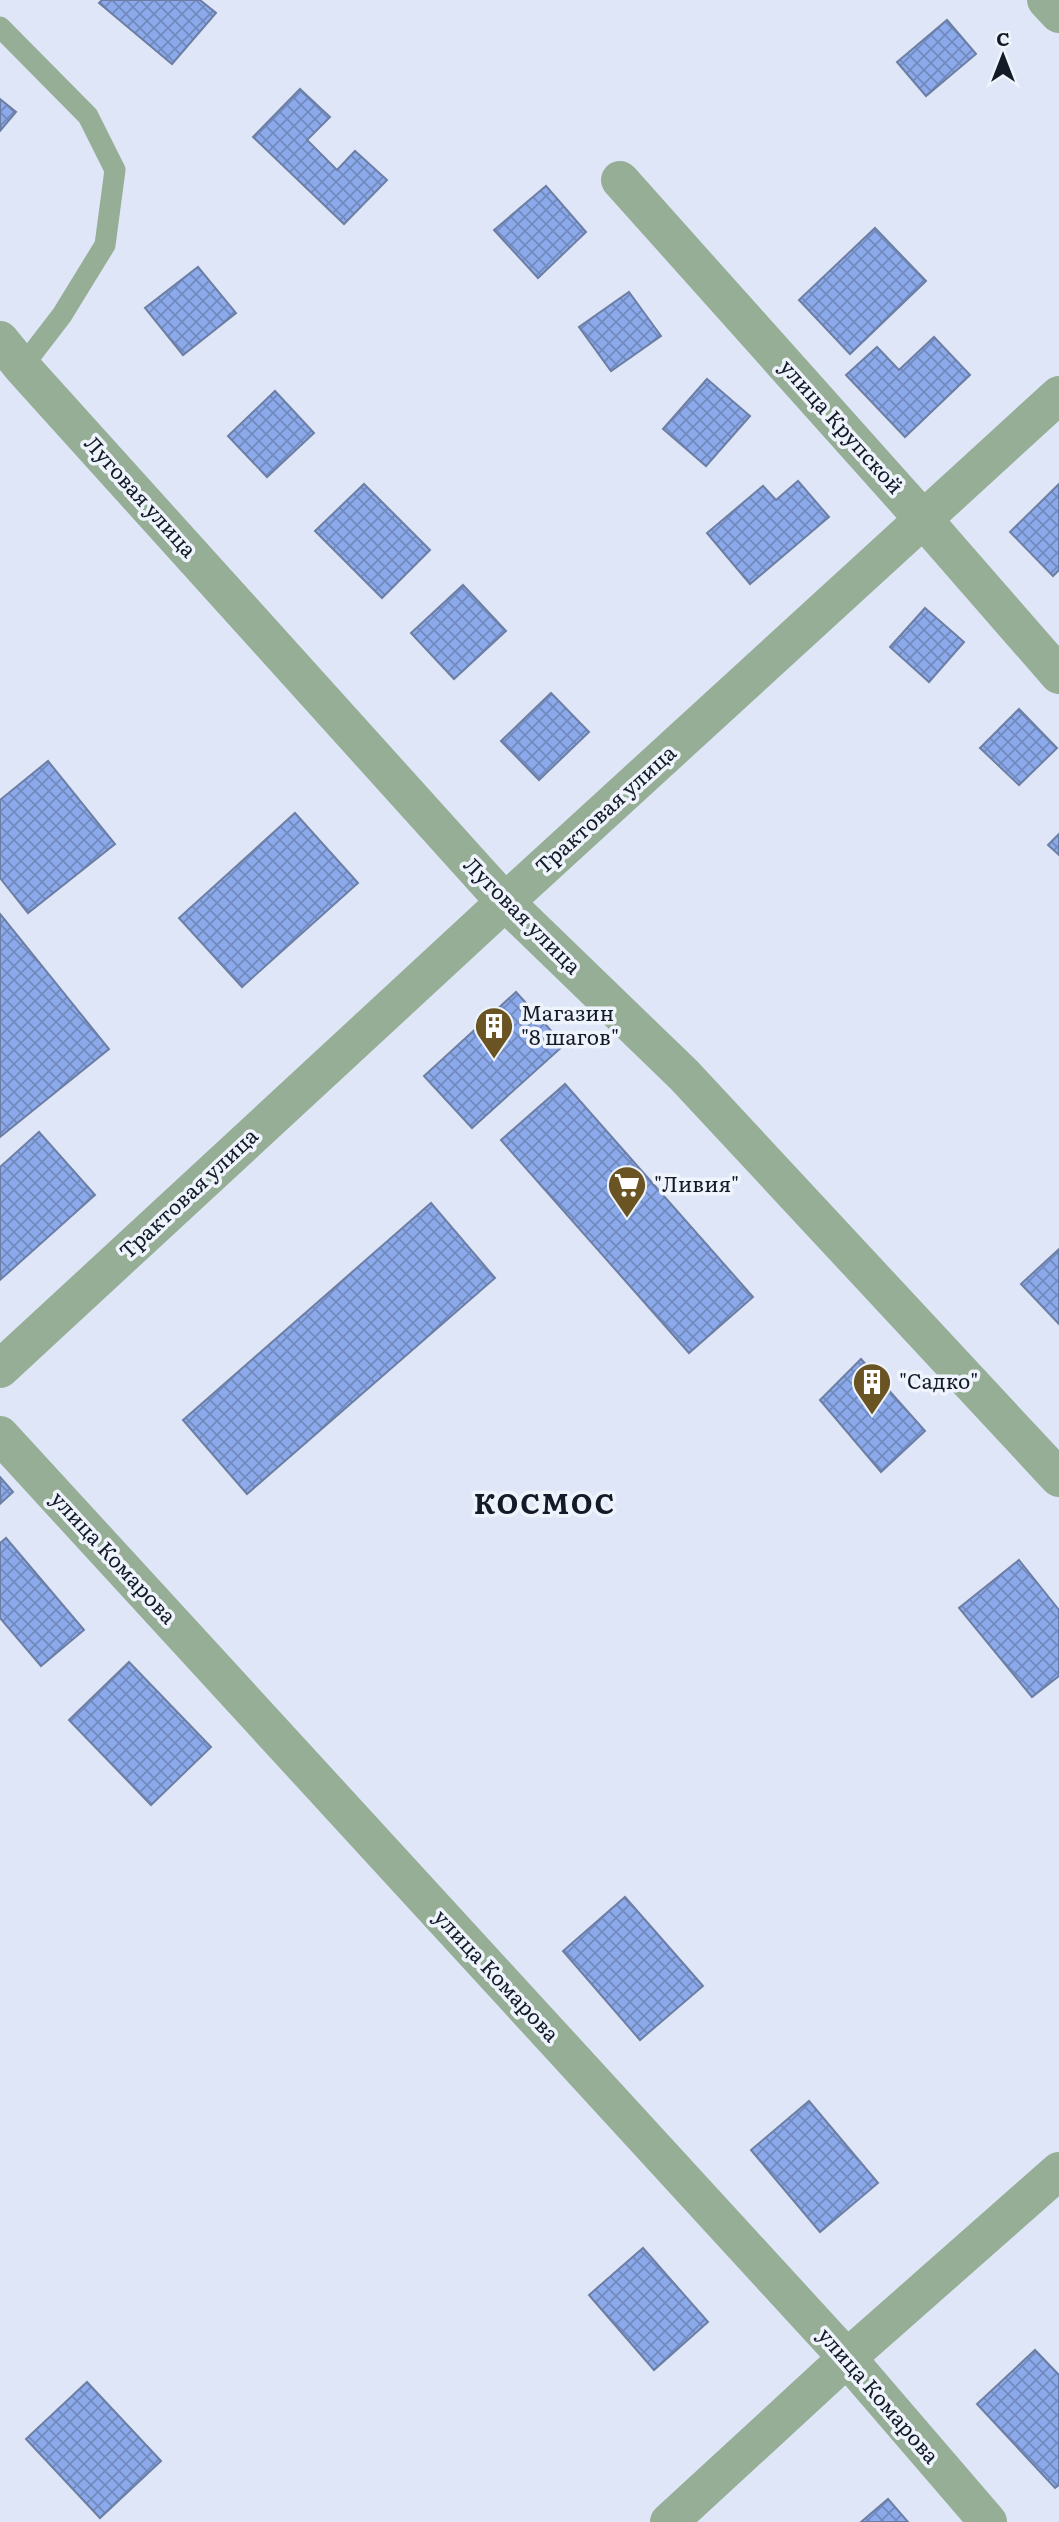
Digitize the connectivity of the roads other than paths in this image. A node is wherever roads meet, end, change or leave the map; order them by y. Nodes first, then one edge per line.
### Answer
1 (1046, 0) edge
2 (1059, 14) edge
3 (0, 27) edge
4 (620, 180) dead end
5 (11, 353) edge
6 (1059, 394) edge
7 (923, 519) junction
8 (1059, 675) edge
9 (505, 902) junction
10 (0, 1369) edge
11 (0, 1435) edge
12 (1059, 1478) edge
13 (1059, 2171) edge
14 (847, 2358) junction
15 (669, 2522) edge
16 (988, 2522) edge

1 - 2 street
3 - 5 lane
4 - 7 street, улица Крупской
5 - 9 street, Луговая улица
6 - 7 street, Трактовая улица
7 - 8 street, улица Крупской
7 - 9 street, Трактовая улица
9 - 10 street, Трактовая улица
9 - 12 street, Луговая улица
11 - 14 street, улица Комарова
13 - 14 street
14 - 15 street
14 - 16 street, улица Комарова

